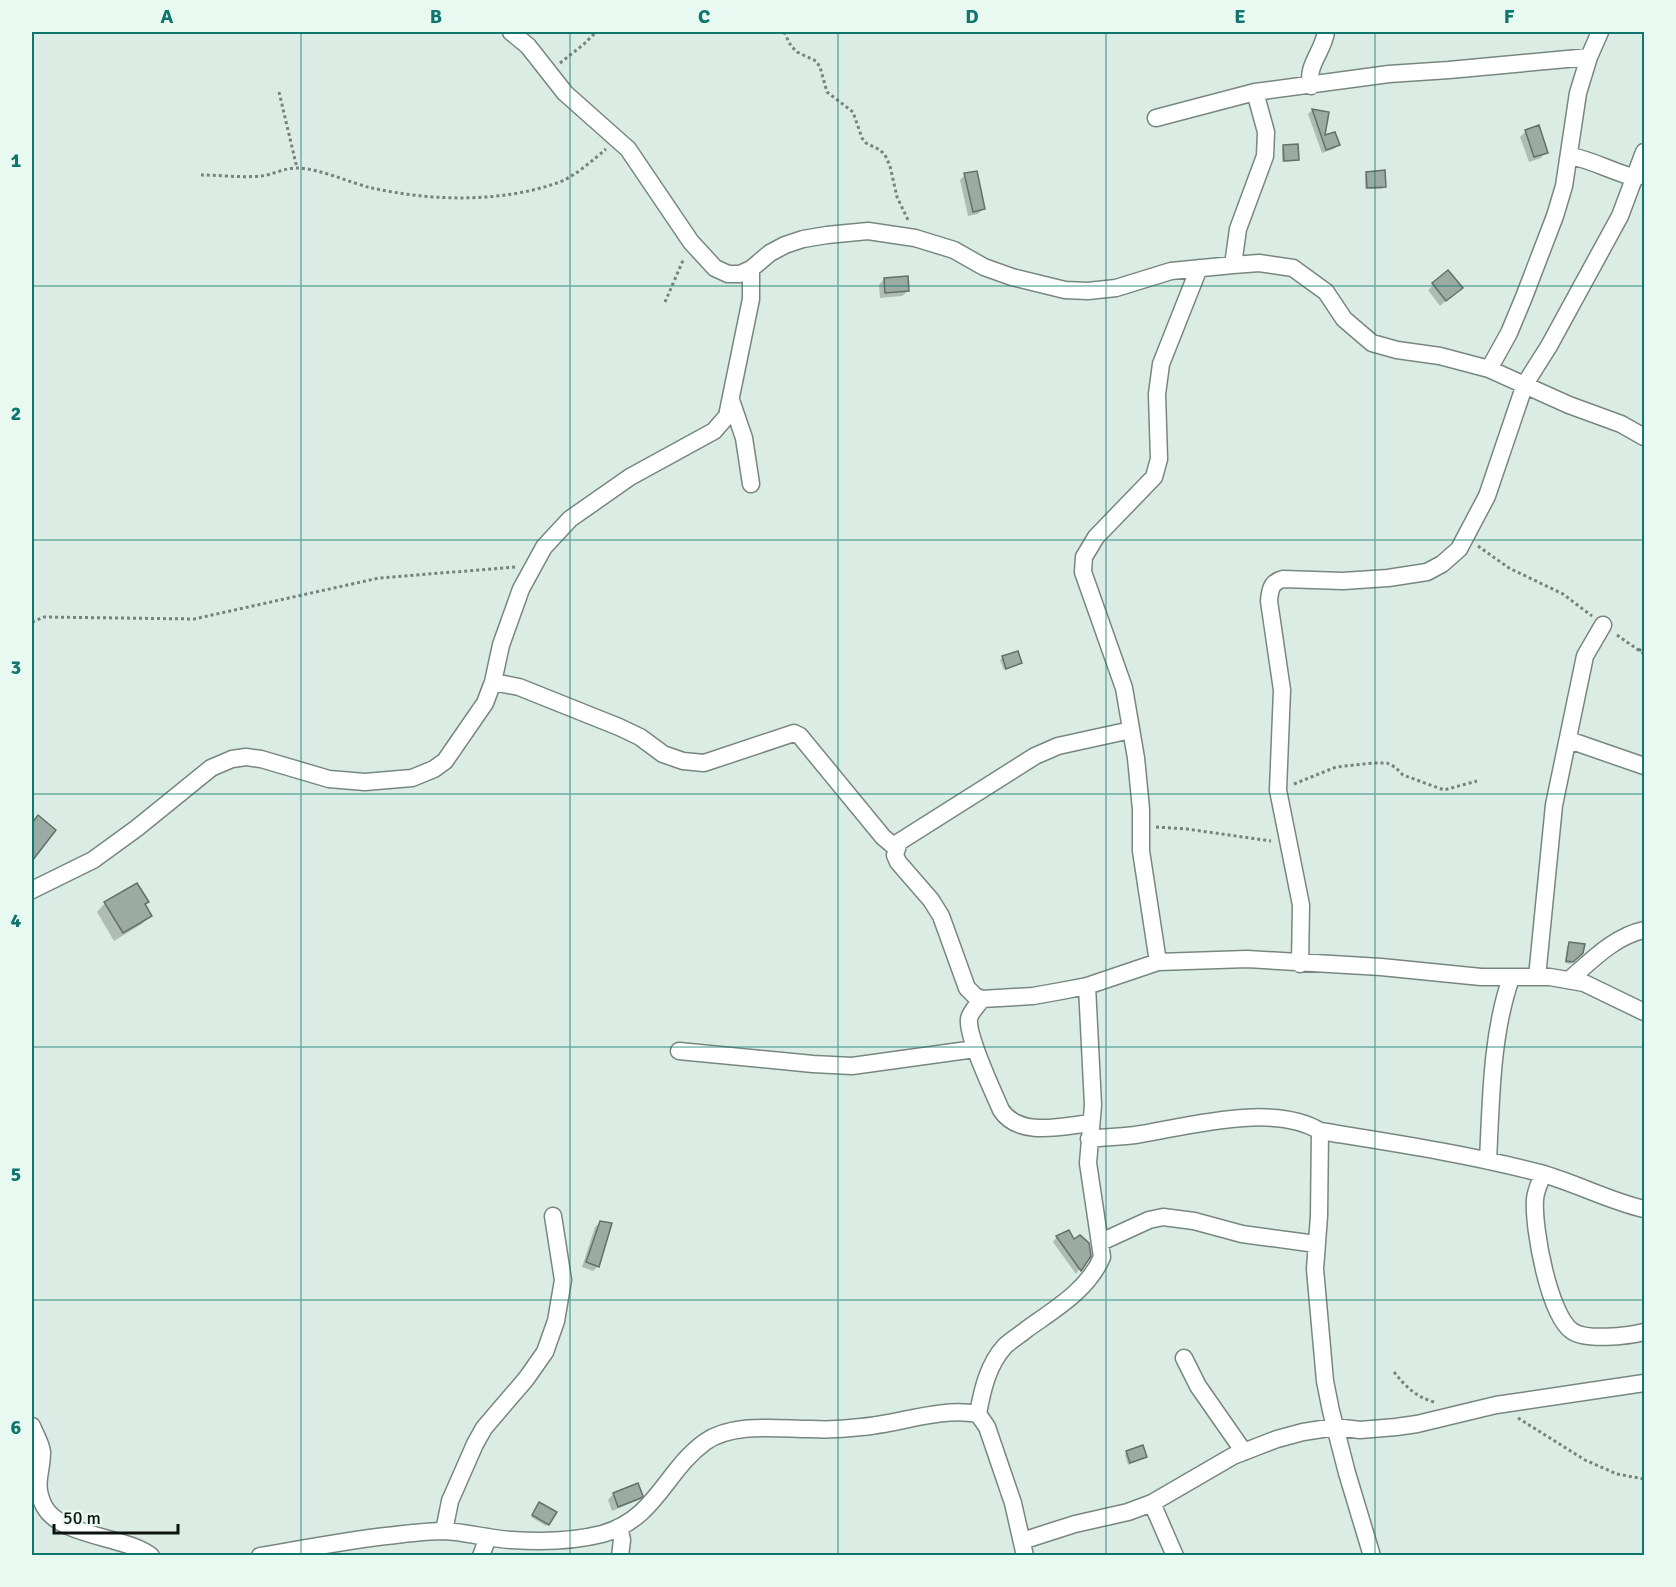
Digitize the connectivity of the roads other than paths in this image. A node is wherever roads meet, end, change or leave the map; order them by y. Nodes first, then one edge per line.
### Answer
1 (511, 32) edge
2 (1326, 32) edge
3 (1600, 32) edge
4 (1589, 57) junction
5 (1311, 86) junction
6 (1255, 92) junction
7 (1156, 118) dead end
8 (1644, 152) edge
9 (1569, 156) junction
10 (1636, 178) junction
11 (1233, 265) junction
12 (1199, 268) junction
13 (751, 269) junction
14 (1489, 369) junction
15 (1525, 384) junction
16 (731, 400) junction
17 (1644, 437) edge
18 (751, 484) dead end
19 (1603, 625) road end
20 (493, 682) junction
21 (1131, 730) junction
22 (1569, 740) junction
23 (1644, 766) edge
24 (896, 848) junction
25 (32, 890) edge
26 (1644, 930) edge
27 (1158, 962) junction
28 (1300, 964) junction
29 (1537, 977) junction
30 (1511, 978) junction
31 (1569, 980) junction
32 (1087, 986) junction
33 (982, 999) junction
34 (1644, 1012) edge
35 (975, 1049) junction
36 (679, 1051) dead end
37 (1090, 1131) junction
38 (1320, 1131) junction
39 (1488, 1161) junction
40 (1543, 1174) junction
41 (1644, 1209) edge
42 (553, 1216) dead end
43 (1101, 1242) junction
44 (1316, 1244) junction
45 (1644, 1332) edge
46 (1184, 1358) dead end
47 (1644, 1383) edge
48 (978, 1414) junction
49 (32, 1426) edge
50 (1335, 1427) junction
51 (1244, 1452) junction
52 (1152, 1503) junction
53 (619, 1527) junction
54 (444, 1531) junction
55 (488, 1537) junction
56 (1024, 1548) edge
57 (151, 1556) edge
58 (260, 1556) edge
59 (481, 1556) edge
60 (620, 1556) edge
61 (1175, 1556) edge
62 (1372, 1556) edge

1 - 13 street
2 - 5 street
3 - 4 street
4 - 5 street
4 - 9 street
5 - 6 street
6 - 7 street
6 - 11 street
8 - 10 street
9 - 10 street
9 - 14 street
10 - 15 street
11 - 12 street
11 - 14 street
12 - 13 street
12 - 21 street
13 - 16 street
14 - 15 street
15 - 17 street
15 - 28 street
16 - 18 street
16 - 20 street
19 - 22 street
20 - 24 street
20 - 25 street
21 - 24 street
21 - 27 street
22 - 23 street
22 - 29 street
24 - 33 street
26 - 31 street
27 - 28 street
27 - 32 street
28 - 30 street
29 - 30 street
29 - 31 street
30 - 39 street
31 - 34 street
32 - 33 street
32 - 37 street
33 - 35 street
35 - 36 street
35 - 37 street
37 - 38 street
37 - 43 street
38 - 39 street
38 - 44 street
39 - 40 street
40 - 41 street
40 - 45 street
42 - 54 street
43 - 44 street
43 - 48 street
44 - 50 street
46 - 51 street
47 - 50 street
48 - 53 street
48 - 56 street
49 - 57 street
50 - 51 street
50 - 62 street
51 - 52 street
52 - 56 street
52 - 61 street
53 - 55 street
53 - 60 street
54 - 55 street
54 - 58 street
55 - 59 street

